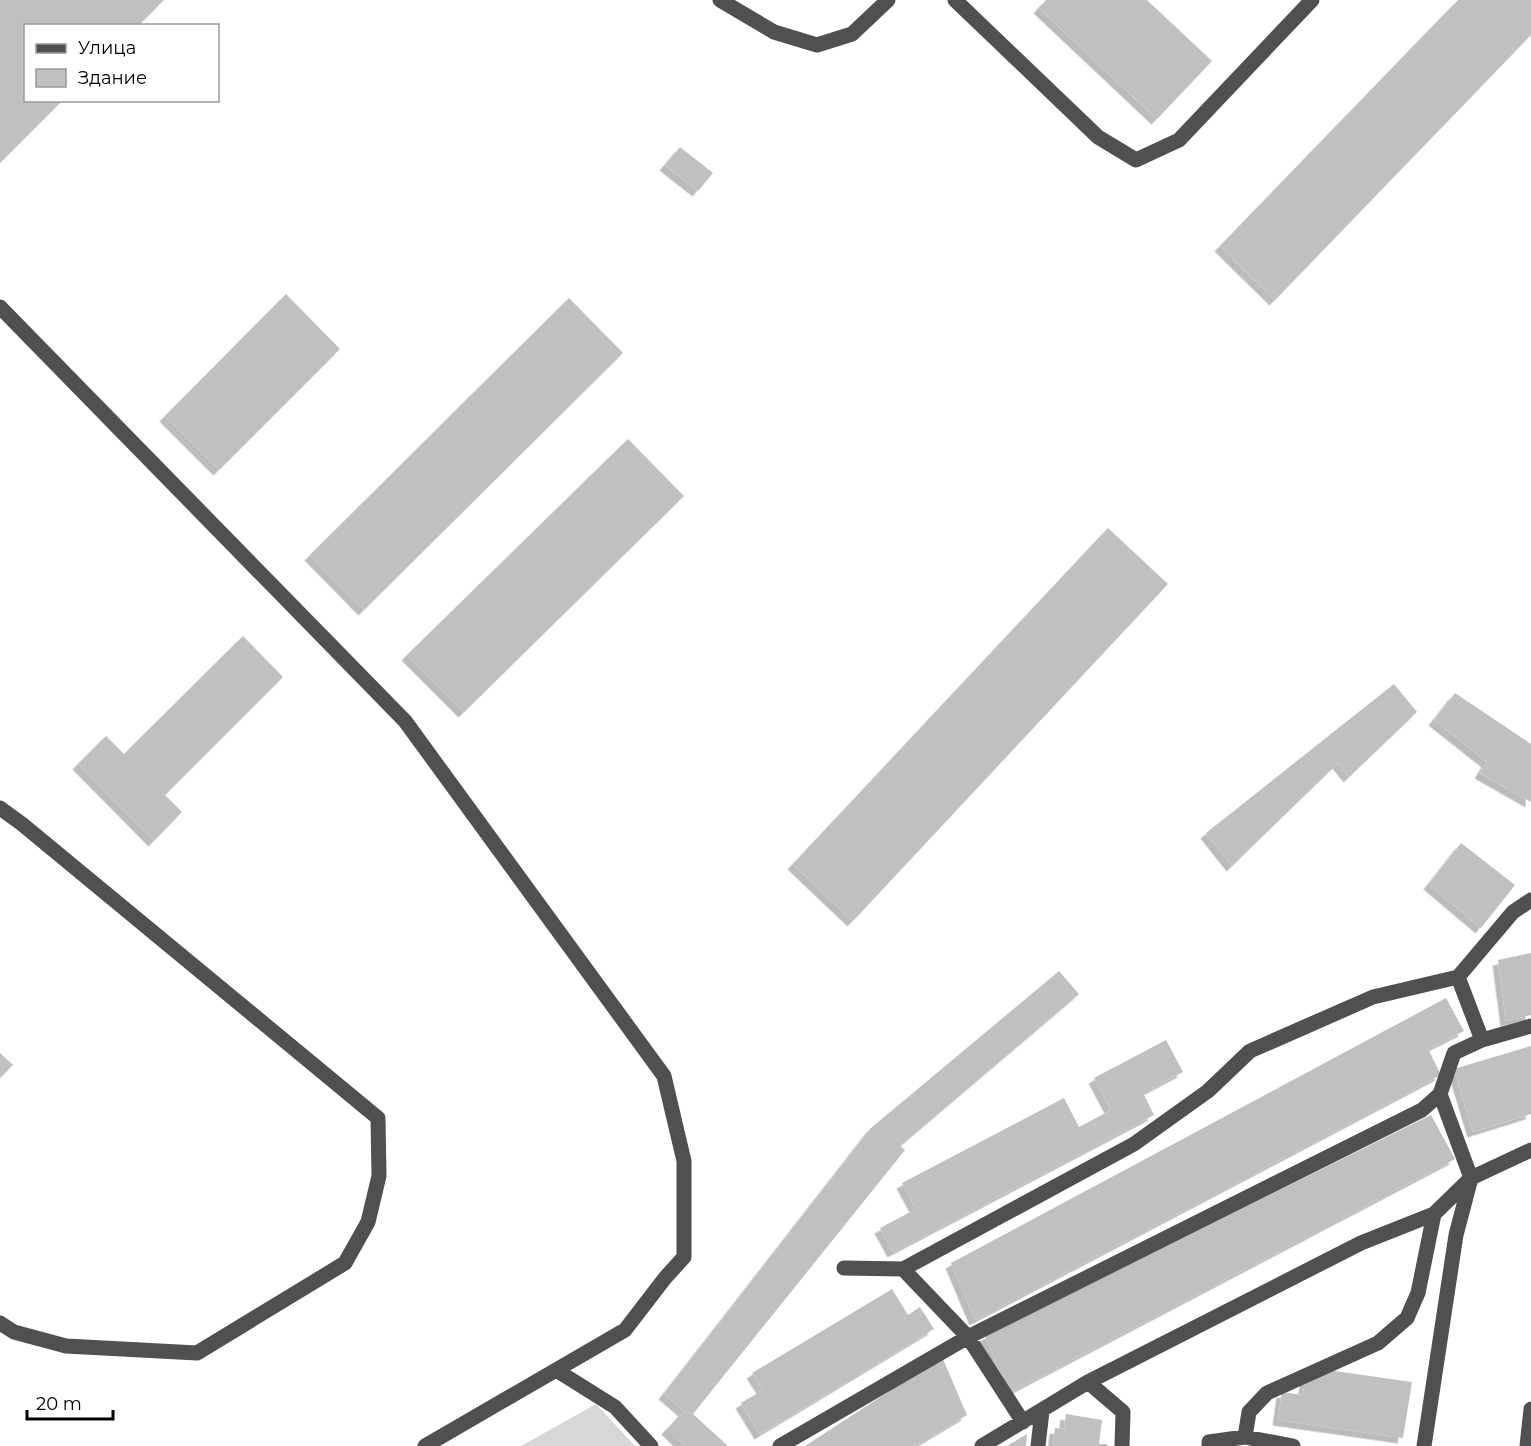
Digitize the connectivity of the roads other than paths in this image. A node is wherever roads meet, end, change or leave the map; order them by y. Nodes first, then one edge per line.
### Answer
1 (720, 0) edge
2 (888, 0) edge
3 (955, 0) edge
4 (1312, 0) edge
5 (0, 307) edge
6 (0, 808) edge
7 (1531, 900) edge
8 (1458, 977) junction
9 (1531, 1026) edge
10 (1482, 1040) junction
11 (1440, 1094) junction
12 (1531, 1149) edge
13 (1471, 1178) junction
14 (1434, 1214) junction
15 (844, 1268) dead end
16 (903, 1269) junction
17 (0, 1323) edge
18 (968, 1337) junction
19 (556, 1370) junction
20 (1089, 1382) junction
21 (1531, 1409) edge
22 (1042, 1411) junction
23 (1023, 1422) junction
24 (1245, 1437) junction
25 (425, 1446) edge
26 (651, 1446) edge
27 (780, 1446) edge
28 (982, 1446) edge
29 (1038, 1446) edge
30 (1122, 1446) edge
31 (1209, 1446) edge
32 (1293, 1446) edge
33 (1424, 1446) edge
34 (1527, 1446) edge

1 - 2 lane
3 - 4 lane
5 - 19 lane
6 - 17 lane
7 - 8 lane
8 - 10 lane
8 - 16 lane
9 - 10 lane
10 - 11 lane
11 - 13 lane
11 - 18 lane
12 - 13 lane
13 - 14 lane
13 - 33 lane
14 - 20 lane
14 - 24 lane
15 - 16 lane
16 - 18 lane
18 - 23 lane
18 - 27 lane
19 - 25 lane
19 - 26 lane
20 - 22 lane
20 - 30 lane
21 - 34 lane
22 - 23 lane
22 - 29 lane
23 - 28 lane
24 - 31 lane
24 - 32 lane

